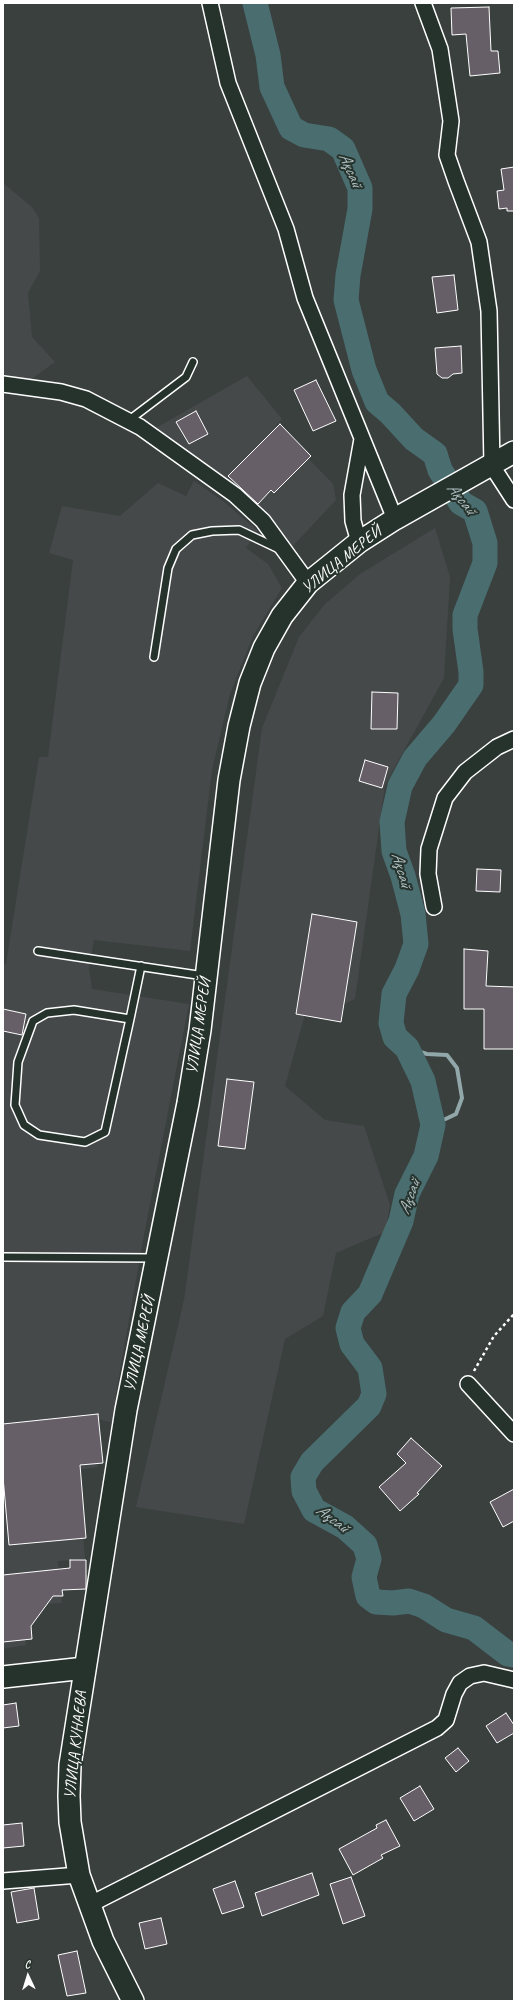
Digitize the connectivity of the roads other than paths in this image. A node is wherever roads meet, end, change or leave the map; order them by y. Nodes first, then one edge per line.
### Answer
1 (210, 3) edge
2 (423, 3) edge
3 (193, 362) dead end
4 (3, 384) edge
5 (128, 421) junction
6 (362, 439) junction
7 (514, 452) edge
8 (492, 466) junction
9 (514, 500) edge
10 (395, 519) junction
11 (359, 542) junction
12 (283, 551) junction
13 (308, 583) junction
14 (154, 657) dead end
15 (514, 739) edge
16 (434, 907) dead end
17 (38, 951) dead end
18 (141, 966) junction
19 (206, 976) junction
20 (130, 1019) junction
21 (3, 1257) edge
22 (158, 1258) junction
23 (468, 1384) road end
24 (514, 1434) edge
25 (85, 1668) junction
26 (3, 1677) edge
27 (514, 1680) edge
28 (79, 1875) junction
29 (3, 1881) edge
30 (89, 1905) junction
31 (132, 2001) edge

1 - 6 street
2 - 8 street
3 - 5 lane
4 - 5 street
5 - 12 street
6 - 10 street
6 - 11 street
7 - 8 main road, УЛИЦА МЕРЕЙ
8 - 9 street
8 - 10 main road, УЛИЦА МЕРЕЙ
10 - 11 main road, УЛИЦА МЕРЕЙ
11 - 13 main road, УЛИЦА МЕРЕЙ
12 - 13 street
12 - 14 lane
13 - 19 main road, УЛИЦА МЕРЕЙ
15 - 16 street
17 - 18 lane
18 - 19 lane
18 - 20 lane
19 - 22 main road, УЛИЦА МЕРЕЙ
20 - 20 lane
21 - 22 lane
22 - 25 main road, УЛИЦА МЕРЕЙ
23 - 24 street
25 - 26 main road
25 - 28 main road, УЛИЦА КУНАЕВА
27 - 30 street
28 - 29 street
28 - 30 main road, УЛИЦА КУНАЕВА
30 - 31 main road, УЛИЦА КУНАЕВА

